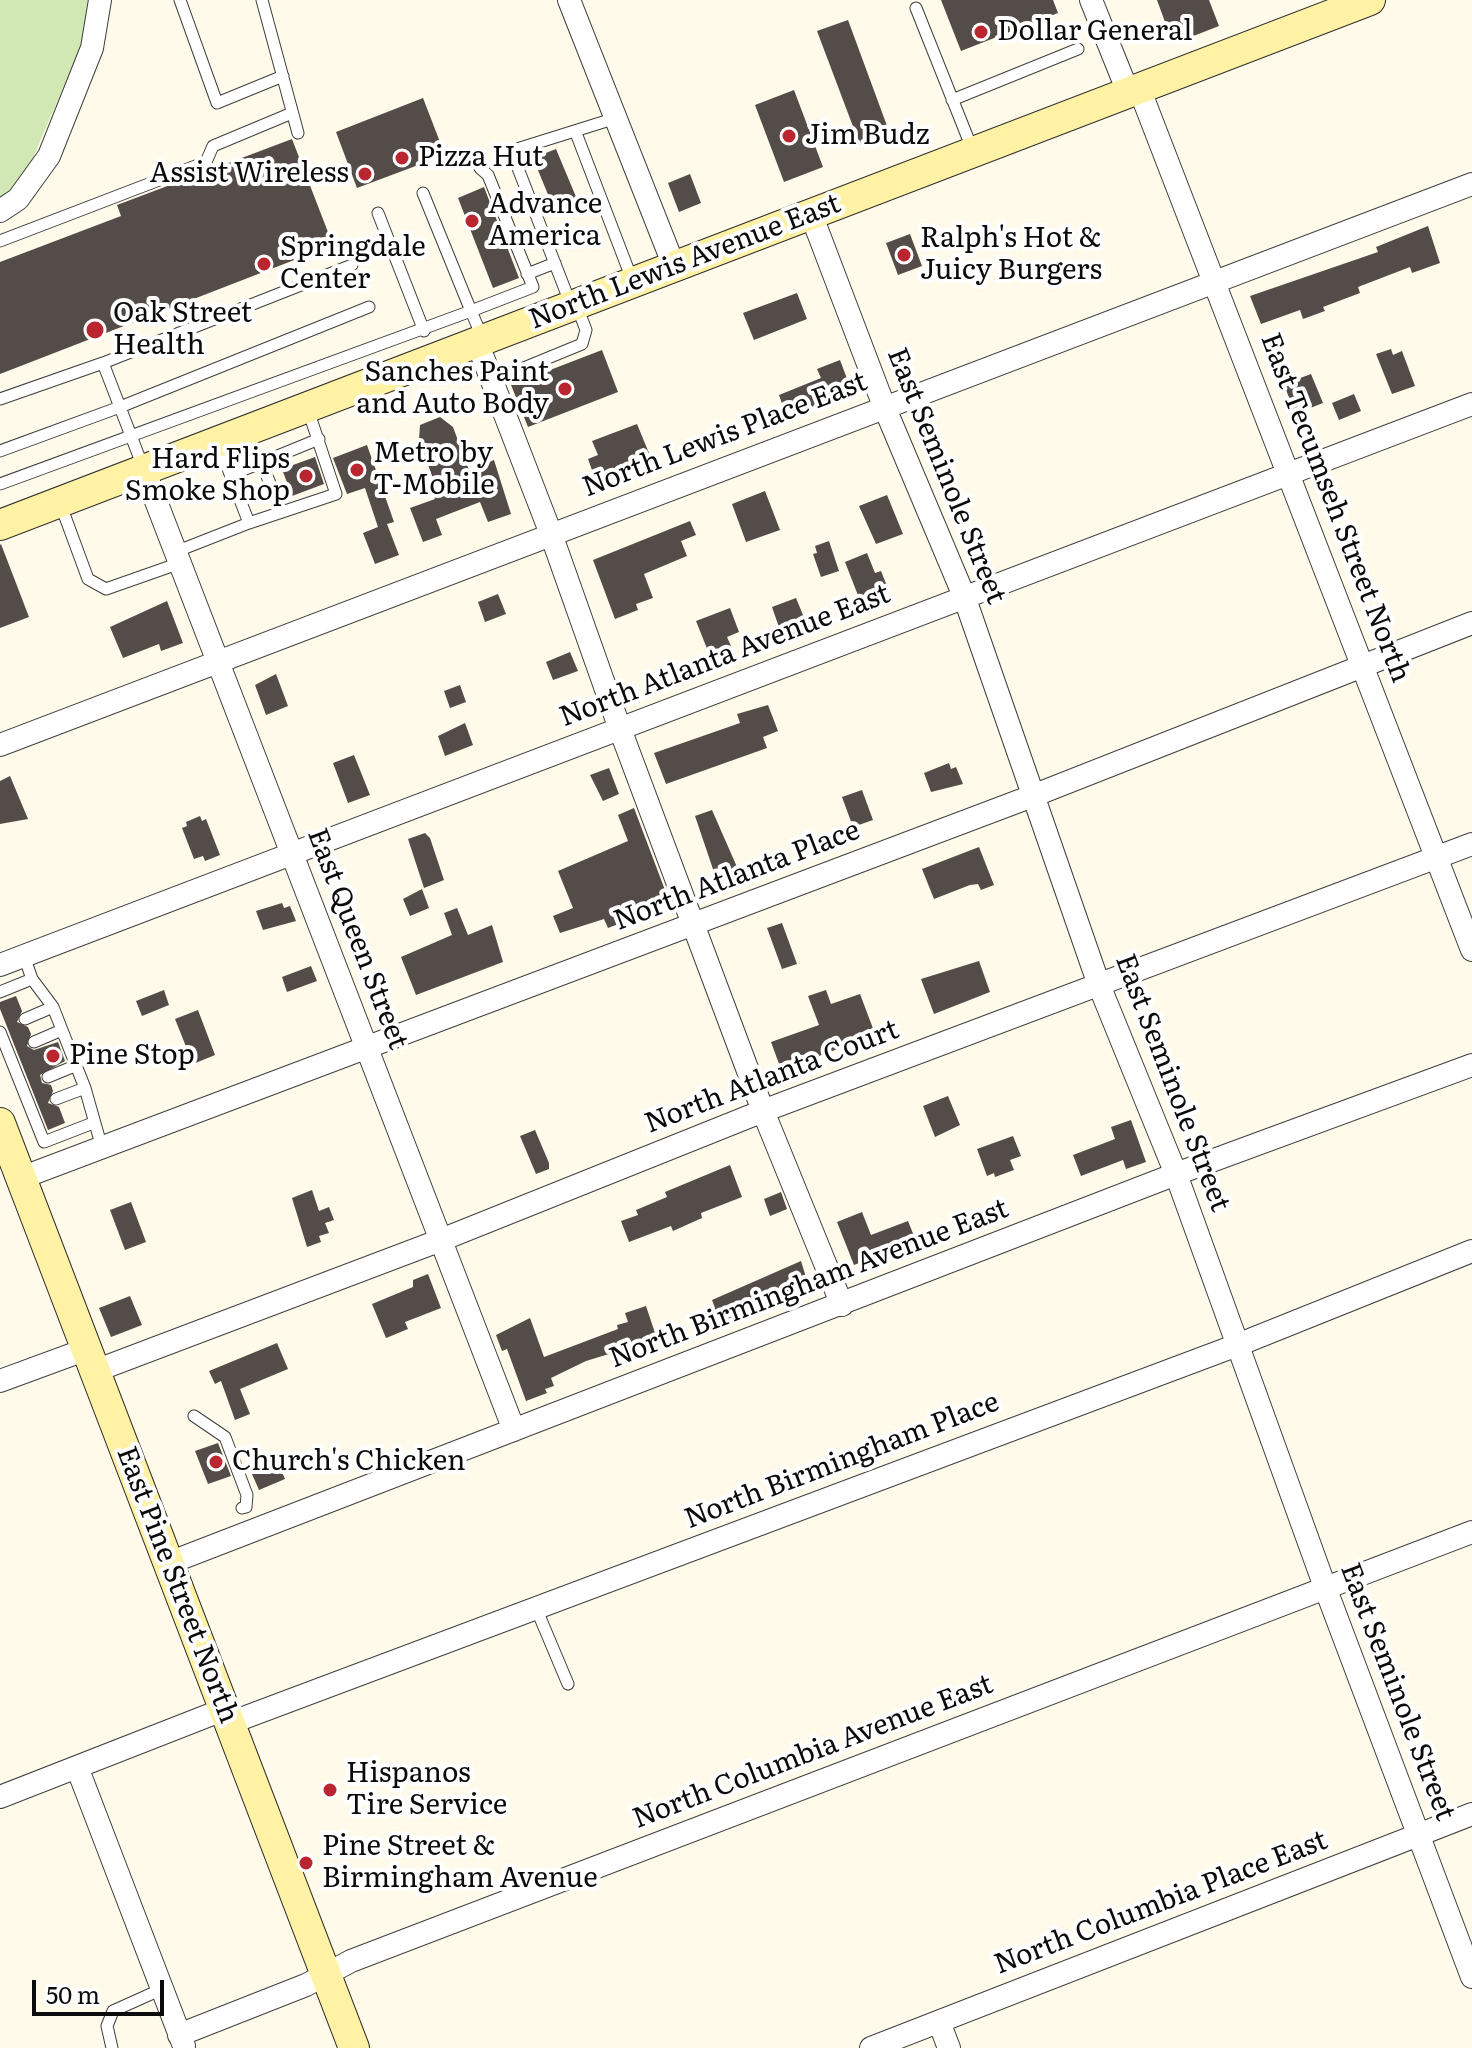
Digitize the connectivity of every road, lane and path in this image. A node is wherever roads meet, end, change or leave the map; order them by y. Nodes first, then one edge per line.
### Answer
1 (100, 0) edge
2 (180, 0) edge
3 (262, 0) edge
4 (569, 0) edge
5 (1091, 0) edge
6 (1370, 0) edge
7 (916, 8) dead end
8 (1078, 49) dead end
9 (283, 76) junction
10 (1134, 90) junction
11 (952, 100) junction
12 (292, 113) junction
13 (616, 118) junction
14 (298, 133) dead end
15 (576, 133) junction
16 (973, 152) junction
17 (480, 168) dead end
18 (1472, 184) edge
19 (423, 193) dead end
20 (0, 211) edge
21 (378, 213) dead end
22 (811, 214) junction
23 (0, 241) edge
24 (555, 263) junction
25 (352, 265) dead end
26 (674, 266) junction
27 (527, 274) junction
28 (1217, 281) junction
29 (633, 282) junction
30 (574, 305) junction
31 (369, 307) dead end
32 (471, 311) junction
33 (424, 331) junction
34 (480, 341) junction
35 (103, 363) junction
36 (492, 381) junction
37 (0, 399) edge
38 (1472, 404) edge
39 (884, 406) junction
40 (120, 407) junction
41 (307, 407) junction
42 (130, 434) junction
43 (319, 439) junction
44 (218, 442) junction
45 (0, 451) edge
46 (261, 462) junction
47 (144, 470) junction
48 (1290, 472) junction
49 (231, 475) junction
50 (0, 484) edge
51 (60, 502) junction
52 (282, 512) junction
53 (249, 523) junction
54 (0, 525) edge
55 (551, 534) junction
56 (178, 557) junction
57 (964, 596) junction
58 (1472, 623) edge
59 (218, 662) junction
60 (1363, 664) junction
61 (620, 729) junction
62 (0, 745) edge
63 (1035, 795) junction
64 (1472, 844) edge
65 (293, 853) junction
66 (1436, 857) junction
67 (694, 924) junction
68 (1472, 950) edge
69 (24, 956) junction
70 (0, 965) edge
71 (32, 979) junction
72 (1099, 985) junction
73 (0, 992) edge
74 (53, 1007) junction
75 (25, 1019) dead end
76 (2, 1029) edge
77 (62, 1030) junction
78 (34, 1042) dead end
79 (367, 1048) junction
80 (77, 1065) junction
81 (1472, 1065) edge
82 (14, 1069) junction
83 (2, 1073) dead end
84 (48, 1077) dead end
85 (85, 1088) junction
86 (56, 1099) dead end
87 (763, 1111) junction
88 (0, 1123) edge
89 (93, 1123) junction
90 (102, 1148) junction
91 (1176, 1174) junction
92 (21, 1178) junction
93 (441, 1240) junction
94 (1472, 1251) edge
95 (842, 1305) junction
96 (1240, 1344) junction
97 (91, 1360) junction
98 (0, 1381) edge
99 (194, 1416) dead end
100 (514, 1430) junction
101 (242, 1508) dead end
102 (1472, 1532) edge
103 (169, 1563) junction
104 (1325, 1587) junction
105 (536, 1608) junction
106 (568, 1684) dead end
107 (227, 1716) junction
108 (77, 1767) junction
109 (0, 1797) edge
110 (1472, 1814) edge
111 (1418, 1834) junction
112 (326, 1974) junction
113 (1472, 1977) edge
114 (162, 1989) junction
115 (939, 2022) junction
116 (182, 2042) edge
117 (112, 2048) edge
118 (354, 2048) edge
119 (871, 2048) edge
120 (949, 2048) edge

1 - 20 street
2 - 9 lane
3 - 9 lane
4 - 13 street
5 - 10 street, East Tecumseh Street North
6 - 10 main road, North Lewis Avenue East
7 - 11 lane
8 - 11 lane
9 - 12 lane
10 - 16 main road, North Lewis Avenue East
10 - 28 street, East Tecumseh Street North
11 - 16 lane
12 - 14 lane
12 - 23 lane
13 - 15 lane
13 - 26 street
15 - 24 lane
15 - 29 lane
16 - 22 main road, North Lewis Avenue East
17 - 27 lane
18 - 28 street, North Lewis Place East
19 - 32 lane
21 - 33 lane
22 - 26 main road, North Lewis Avenue East
22 - 39 street, East Seminole Street
24 - 27 lane
24 - 30 lane
25 - 35 lane
26 - 29 main road, North Lewis Avenue East
27 - 32 lane
28 - 39 street, North Lewis Place East
28 - 48 street, East Tecumseh Street North
29 - 30 main road, North Lewis Avenue East
30 - 34 main road, North Lewis Avenue East
30 - 36 lane
31 - 40 lane
32 - 33 lane
32 - 34 lane
33 - 42 lane
34 - 36 street
34 - 41 main road, North Lewis Avenue East
35 - 37 lane
35 - 40 lane
36 - 55 street
38 - 48 street, North Atlanta Avenue East
39 - 55 street, North Lewis Place East
39 - 57 street, East Seminole Street
40 - 42 lane
40 - 45 lane
41 - 43 lane
41 - 44 main road, North Lewis Avenue East
42 - 47 lane
42 - 50 lane
43 - 46 lane
43 - 52 lane
44 - 47 main road, North Lewis Avenue East
44 - 49 lane
46 - 49 lane
46 - 52 lane
47 - 51 main road, North Lewis Avenue East
47 - 56 street, East Queen Street
48 - 57 street, North Atlanta Avenue East
48 - 60 street, East Tecumseh Street North
49 - 53 lane
51 - 54 main road, North Lewis Avenue East
51 - 56 lane
52 - 53 lane
53 - 56 lane
55 - 59 street, North Lewis Place East
55 - 61 street
56 - 59 street, East Queen Street
57 - 61 street, North Atlanta Avenue East
57 - 63 street, East Seminole Street
58 - 60 street, North Atlanta Place
59 - 62 street, North Lewis Place East
59 - 65 street, East Queen Street
60 - 63 street, North Atlanta Place
60 - 66 street, East Tecumseh Street North
61 - 65 street, North Atlanta Avenue East
61 - 67 street
63 - 67 street, North Atlanta Place
63 - 72 street, East Seminole Street
64 - 66 street, North Atlanta Court
65 - 69 street, North Atlanta Avenue East
65 - 79 street, East Queen Street
66 - 68 street, East Tecumseh Street North
66 - 72 street, North Atlanta Court
67 - 79 street, North Atlanta Place
67 - 87 street
69 - 70 street, North Atlanta Avenue East
69 - 71 lane
71 - 73 lane
71 - 74 lane
72 - 87 street, North Atlanta Court
72 - 91 street, East Seminole Street
74 - 75 lane
74 - 77 lane
76 - 82 lane
77 - 78 lane
77 - 80 lane
79 - 90 street, North Atlanta Place
79 - 93 street, East Queen Street
80 - 84 lane
80 - 85 lane
81 - 91 street, North Birmingham Avenue East
82 - 83 lane
82 - 89 lane
85 - 86 lane
85 - 89 lane
87 - 93 street, North Atlanta Court
87 - 95 street
88 - 92 main road, East Pine Street North
89 - 90 lane
90 - 92 street, North Atlanta Place
91 - 95 street, North Birmingham Avenue East
91 - 96 street, East Seminole Street
92 - 97 main road, East Pine Street North
93 - 97 street, North Atlanta Court
93 - 100 street, East Queen Street
94 - 96 street, North Birmingham Place
95 - 100 street, North Birmingham Avenue East
96 - 104 street, East Seminole Street
96 - 105 street, North Birmingham Place
97 - 98 street
97 - 103 main road, East Pine Street North
99 - 101 lane
100 - 103 street, North Birmingham Avenue East
102 - 104 street, North Columbia Avenue East
103 - 107 main road, East Pine Street North
104 - 111 street, East Seminole Street
104 - 112 street, North Columbia Avenue East
105 - 106 lane
105 - 107 street, North Birmingham Place
107 - 108 street, North Birmingham Place
107 - 112 main road, East Pine Street North
108 - 109 street, North Birmingham Place
108 - 114 street
110 - 111 street, North Columbia Place East
111 - 113 street, East Seminole Street
111 - 115 street, North Columbia Place East
112 - 116 street, North Columbia Avenue East
112 - 118 main road, East Pine Street North
114 - 116 street
114 - 117 lane
115 - 119 street, North Columbia Place East
115 - 120 street

